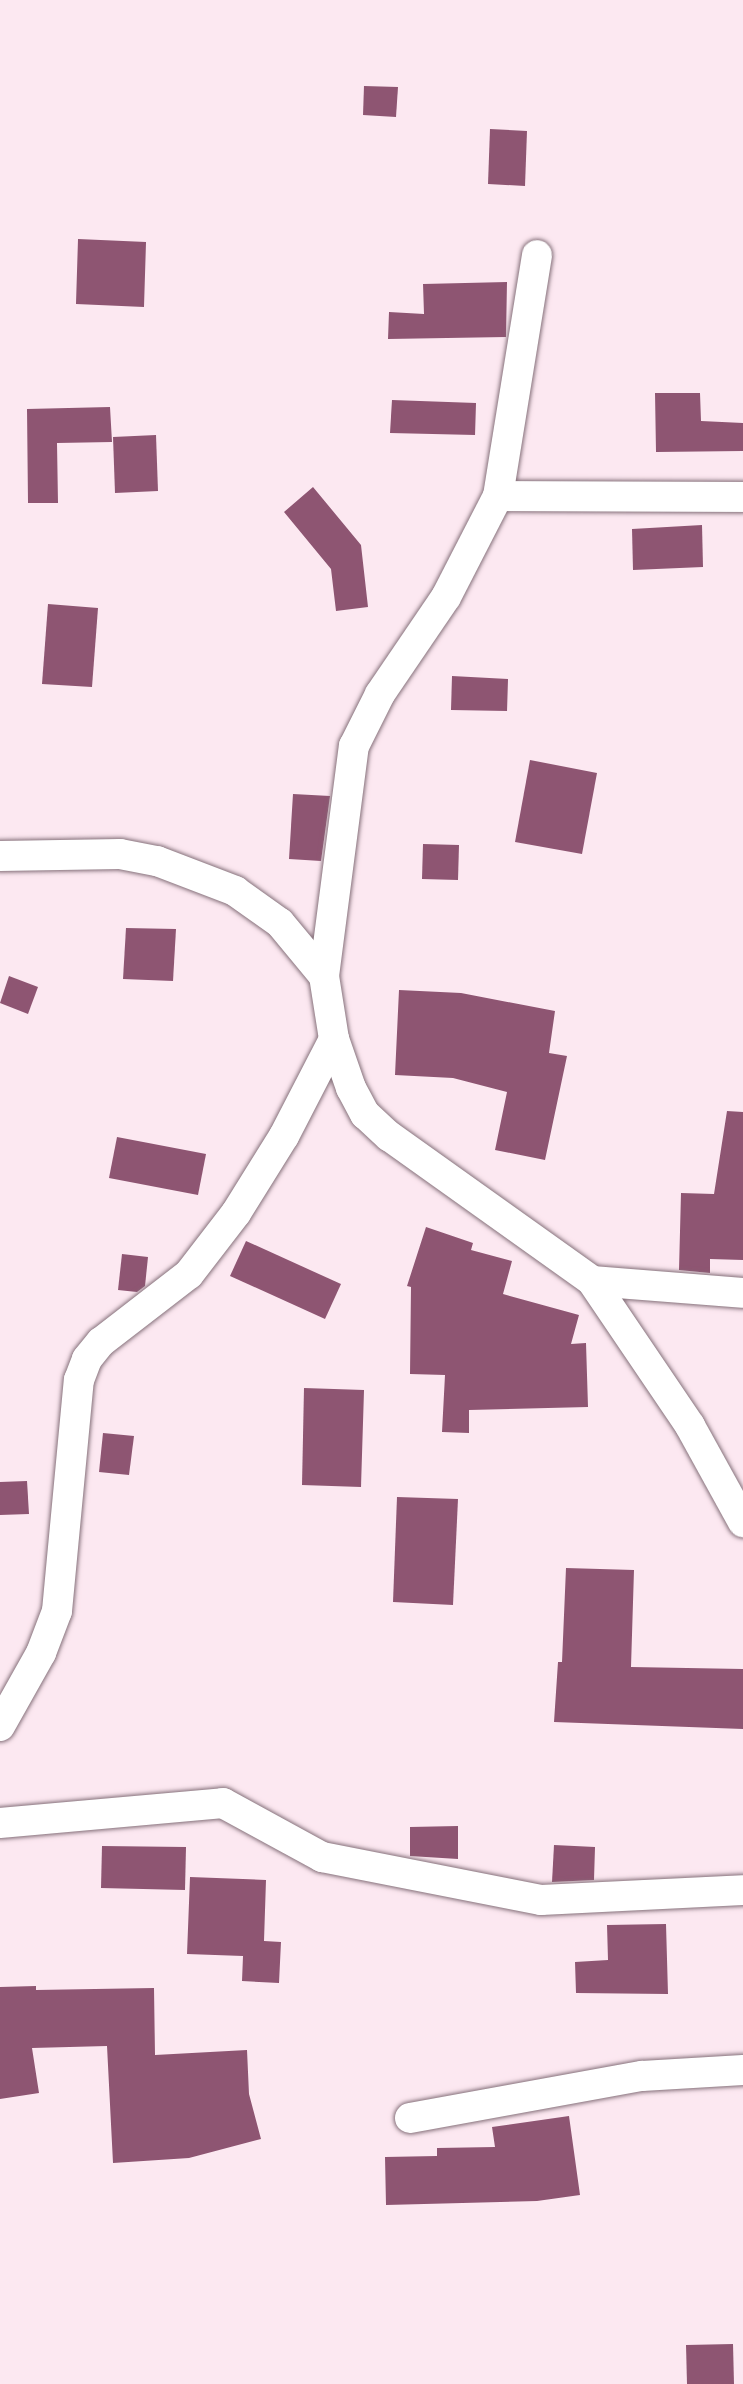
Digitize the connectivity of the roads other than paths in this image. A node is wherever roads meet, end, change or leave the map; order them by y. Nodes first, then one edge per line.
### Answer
1 (537, 255) dead end
2 (498, 496) junction
3 (743, 496) edge
4 (0, 856) edge
5 (324, 976) junction
6 (334, 1039) junction
7 (592, 1282) junction
8 (743, 1293) edge
9 (743, 1522) edge
10 (0, 1726) edge
11 (0, 1823) edge
12 (743, 1890) edge
13 (743, 2070) edge
14 (410, 2118) dead end

1 - 2 street
2 - 3 street
2 - 5 street
4 - 5 street
5 - 6 street
6 - 7 street
6 - 10 street
7 - 8 street
7 - 9 street
11 - 12 street
13 - 14 street

